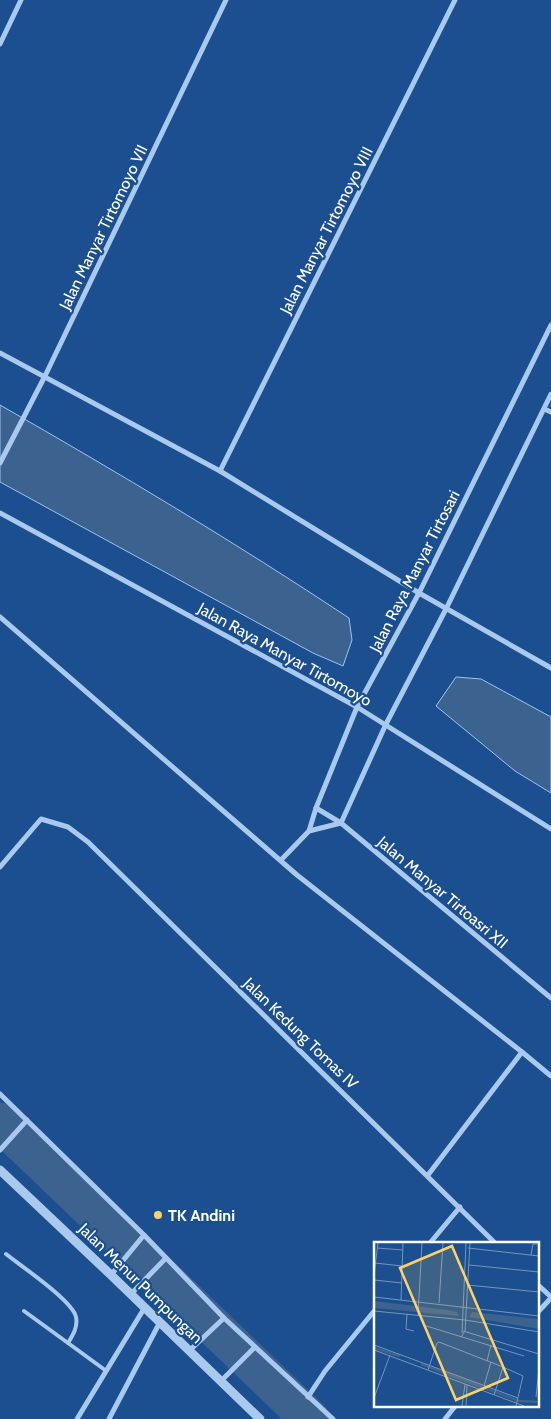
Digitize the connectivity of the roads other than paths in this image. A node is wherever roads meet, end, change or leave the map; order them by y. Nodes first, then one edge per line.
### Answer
1 (20, 0) edge
2 (226, 0) edge
3 (455, 0) edge
4 (0, 44) edge
5 (551, 325) edge
6 (0, 353) edge
7 (45, 376) junction
8 (551, 394) edge
9 (544, 409) junction
10 (551, 412) edge
11 (0, 463) edge
12 (220, 471) junction
13 (0, 513) edge
14 (419, 594) junction
15 (446, 608) junction
16 (0, 617) edge
17 (551, 668) edge
18 (357, 707) junction
19 (386, 724) junction
20 (316, 808) junction
21 (341, 823) junction
22 (551, 828) edge
23 (309, 831) junction
24 (282, 858) junction
25 (0, 867) edge
26 (551, 998) edge
27 (522, 1052) junction
28 (551, 1076) edge
29 (0, 1094) edge
30 (27, 1120) junction
31 (0, 1150) edge
32 (0, 1170) edge
33 (428, 1175) junction
34 (460, 1207) junction
35 (144, 1235) junction
36 (431, 1242) edge
37 (495, 1242) edge
38 (6, 1254) dead end
39 (166, 1258) junction
40 (111, 1275) junction
41 (538, 1285) edge
42 (131, 1294) junction
43 (551, 1298) edge
44 (145, 1307) junction
45 (24, 1311) dead end
46 (374, 1311) edge
47 (538, 1312) edge
48 (224, 1318) junction
49 (160, 1322) junction
50 (68, 1343) junction
51 (253, 1349) junction
52 (190, 1351) junction
53 (106, 1370) junction
54 (220, 1381) junction
55 (308, 1397) junction
56 (455, 1406) edge
57 (77, 1419) edge
58 (109, 1419) edge
59 (260, 1419) edge
60 (333, 1419) edge
61 (445, 1419) edge

1 - 4 street
2 - 7 street, Jalan Manyar Tirtomoyo VII
3 - 12 street, Jalan Manyar Tirtomoyo VIII
5 - 14 street, Jalan Raya Manyar Tirtosari
6 - 7 street
7 - 11 street, Jalan Manyar Tirtomoyo VII
7 - 12 street
8 - 9 street
9 - 10 street
9 - 15 street
12 - 14 street
13 - 18 street, Jalan Raya Manyar Tirtomoyo
14 - 15 street
14 - 18 street, Jalan Raya Manyar Tirtosari
15 - 17 street
15 - 19 street
16 - 24 street
18 - 19 street, Jalan Raya Manyar Tirtomoyo
18 - 20 street, Jalan Raya Manyar Tirtosari
19 - 21 street
19 - 22 street, Jalan Raya Manyar Tirtomoyo
20 - 21 street, Jalan Manyar Tirtoasri XII
20 - 23 street, Jalan Raya Manyar Tirtosari
21 - 23 street
21 - 26 street, Jalan Manyar Tirtoasri XII
23 - 24 street, Jalan Raya Manyar Tirtosari
24 - 27 street
25 - 33 street, Jalan Kedung Tomas IV
27 - 28 street
27 - 33 street
29 - 30 street
30 - 31 street
30 - 35 street
32 - 40 street, Jalan Menur Pumpungan
33 - 34 street, Jalan Kedung Tomas IV
34 - 36 street
34 - 37 street, Jalan Kedung Tomas IV
35 - 39 street
35 - 40 street
38 - 50 lane
39 - 42 street
39 - 48 street
40 - 42 street, Jalan Menur Pumpungan
41 - 43 street
42 - 44 street, Jalan Menur Pumpungan
43 - 47 street
44 - 49 street, Jalan Menur Pumpungan
44 - 53 street
45 - 50 lane
46 - 55 street
48 - 51 street
48 - 52 street
49 - 52 street, Jalan Menur Pumpungan
49 - 58 street
50 - 53 lane
51 - 54 street
51 - 55 street
52 - 54 street, Jalan Menur Pumpungan
53 - 57 street
54 - 59 street, Jalan Menur Pumpungan
55 - 60 street
56 - 61 street

